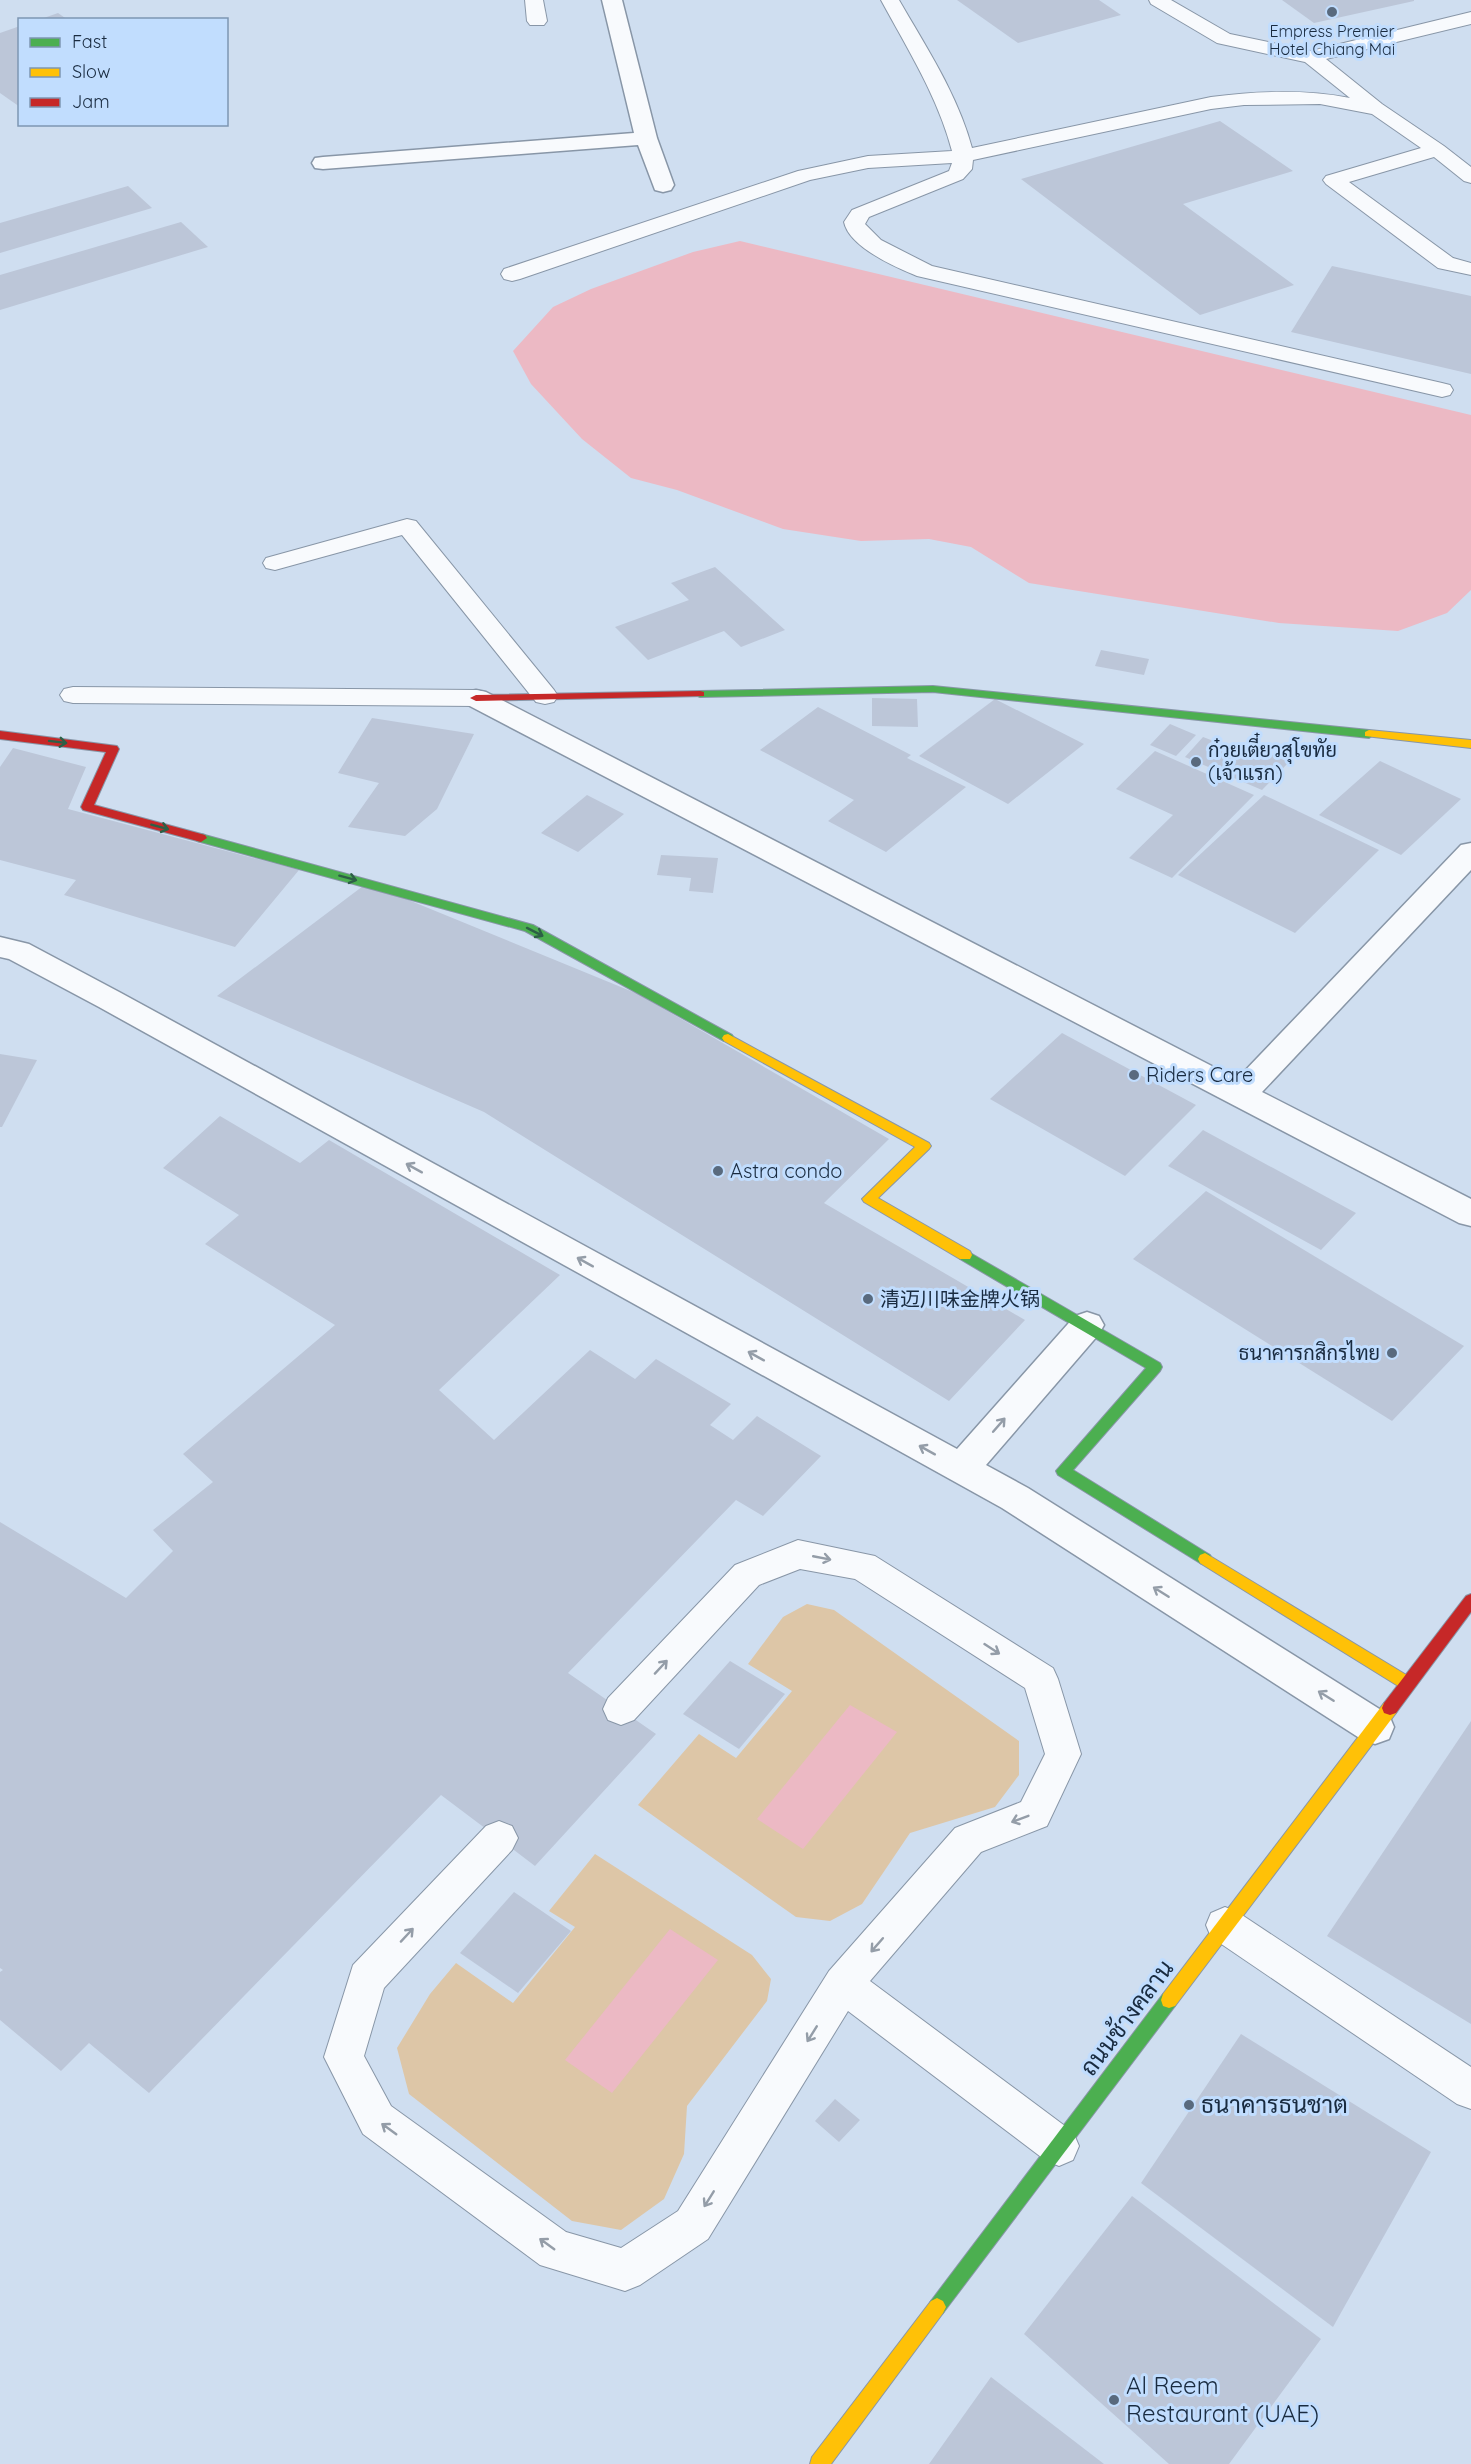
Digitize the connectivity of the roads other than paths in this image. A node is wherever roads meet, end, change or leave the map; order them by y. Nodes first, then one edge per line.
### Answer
1 (534, 0) edge
2 (612, 0) edge
3 (890, 0) edge
4 (1158, 0) edge
5 (1471, 18) edge
6 (537, 21) dead end
7 (1311, 57) junction
8 (1378, 110) junction
9 (646, 138) junction
10 (1437, 150) junction
11 (964, 156) junction
12 (323, 163) dead end
13 (1471, 177) edge
14 (663, 185) dead end
15 (1471, 269) edge
16 (512, 274) dead end
17 (1442, 390) dead end
18 (275, 563) dead end
19 (73, 695) dead end
20 (544, 696) junction
21 (476, 698) junction
22 (0, 735) edge
23 (1471, 744) edge
24 (1471, 852) edge
25 (0, 947) edge
26 (1242, 1093) junction
27 (1471, 1214) edge
28 (1086, 1324) junction
29 (960, 1469) junction
30 (1471, 1600) edge
31 (1408, 1684) junction
32 (621, 1709) dead end
33 (1375, 1727) junction
34 (499, 1838) dead end
35 (1225, 1925) junction
36 (843, 1984) junction
37 (1471, 2090) edge
38 (1059, 2146) junction
39 (819, 2464) edge

1 - 6 lane
2 - 9 street
3 - 11 lane
4 - 7 lane
5 - 7 lane
7 - 8 lane
8 - 10 lane
8 - 11 lane
9 - 12 street
9 - 14 street
10 - 13 lane
10 - 15 lane
11 - 16 lane
11 - 17 lane
18 - 20 lane
19 - 21 lane
20 - 21 street
20 - 23 street
21 - 26 street
22 -> 28 street
24 - 26 street
29 -> 25 street
26 - 27 street
29 -> 28 street
28 - 31 street
33 -> 29 street
30 - 31 street, ถนนช้างคลาน
31 - 33 street, ถนนช้างคลาน
32 -> 36 lane
33 - 35 street, ถนนช้างคลาน
36 -> 34 lane
35 - 37 lane
35 - 38 street, ถนนช้างคลาน
36 - 38 lane
38 - 39 street, ถนนช้างคลาน

